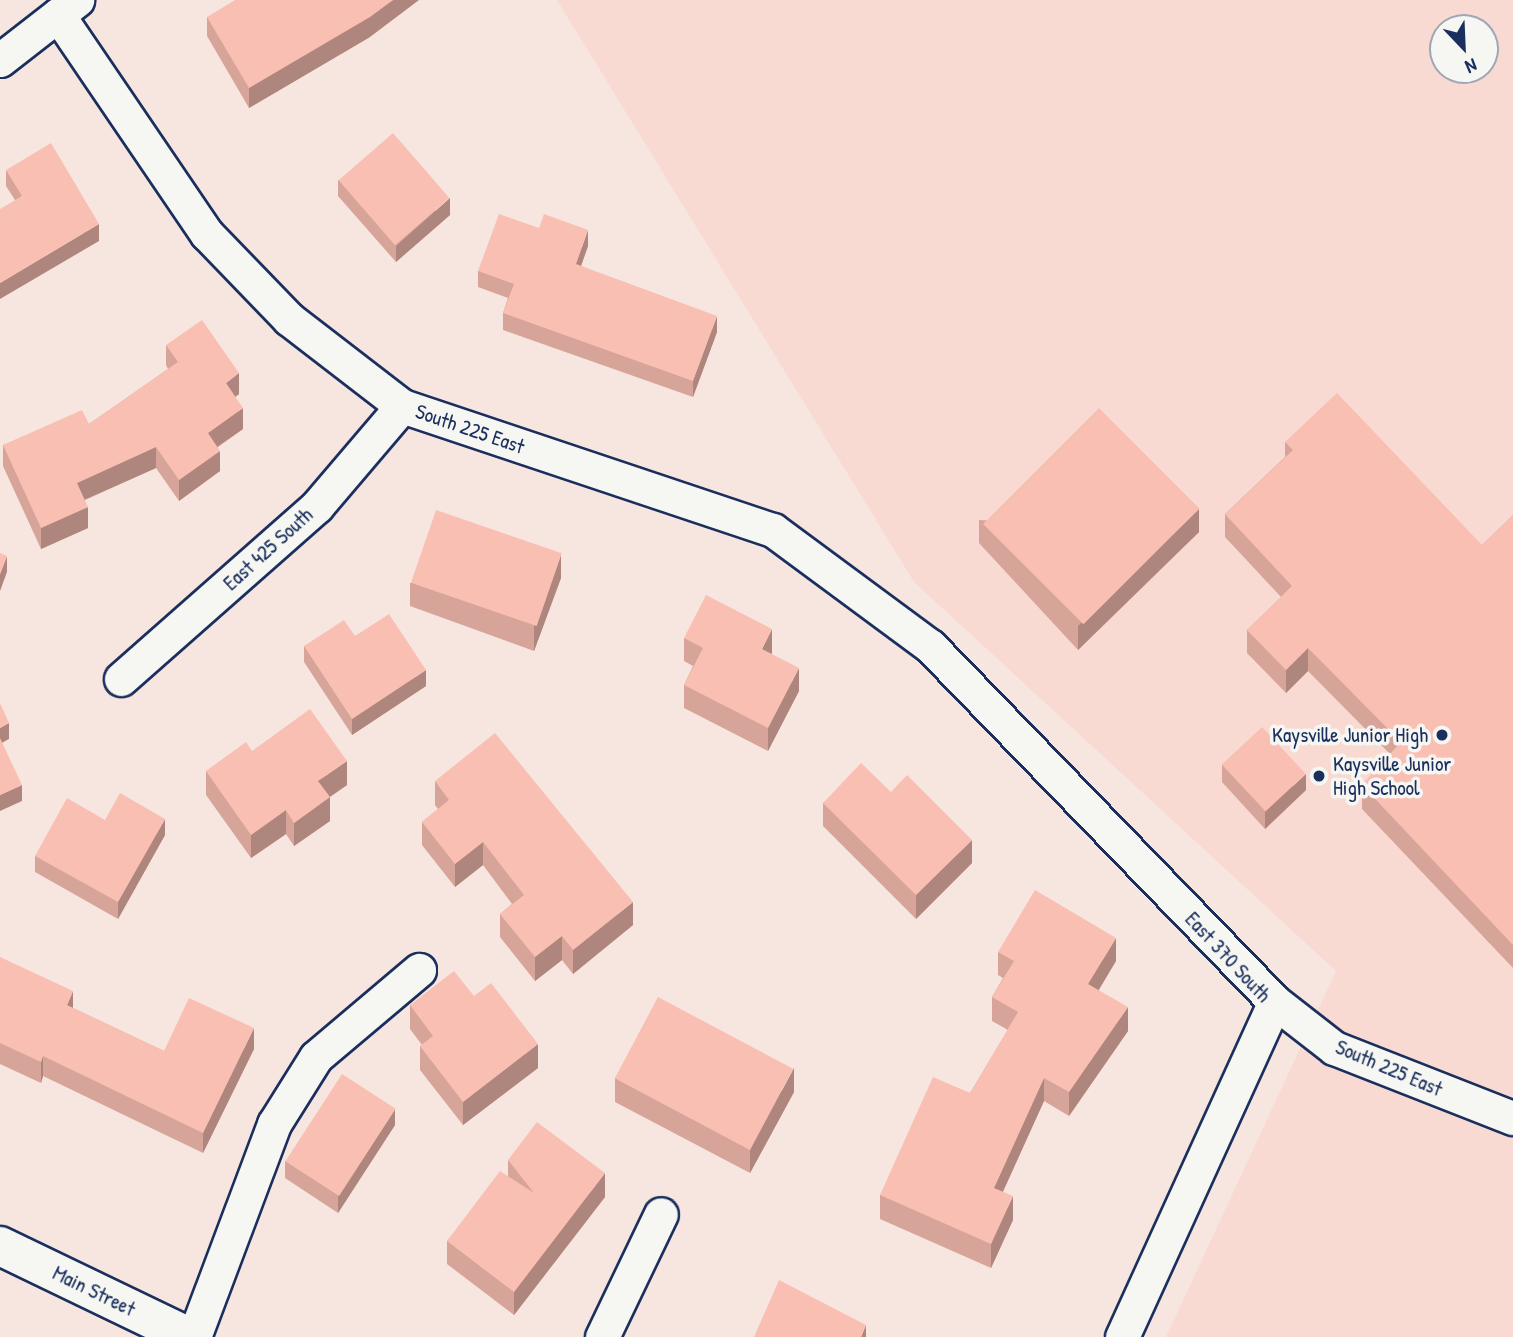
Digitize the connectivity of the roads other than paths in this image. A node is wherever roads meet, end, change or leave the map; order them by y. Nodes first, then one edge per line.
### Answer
1 (67, 7) edge
2 (0, 60) edge
3 (402, 406) junction
4 (930, 646) joint
5 (121, 679) dead end
6 (419, 970) dead end
7 (1275, 1002) junction
8 (1513, 1118) edge
9 (661, 1214) dead end
10 (0, 1246) edge
11 (191, 1337) edge
12 (601, 1337) edge
13 (1122, 1337) edge

1 - 2 street
1 - 3 street, South 225 East
3 - 4 street, South 225 East
3 - 5 street, East 425 South
4 - 7 street, East 370 South
6 - 11 street
7 - 8 street, South 225 East
7 - 13 street, East 370 South
9 - 12 street
10 - 11 main road, Main Street

